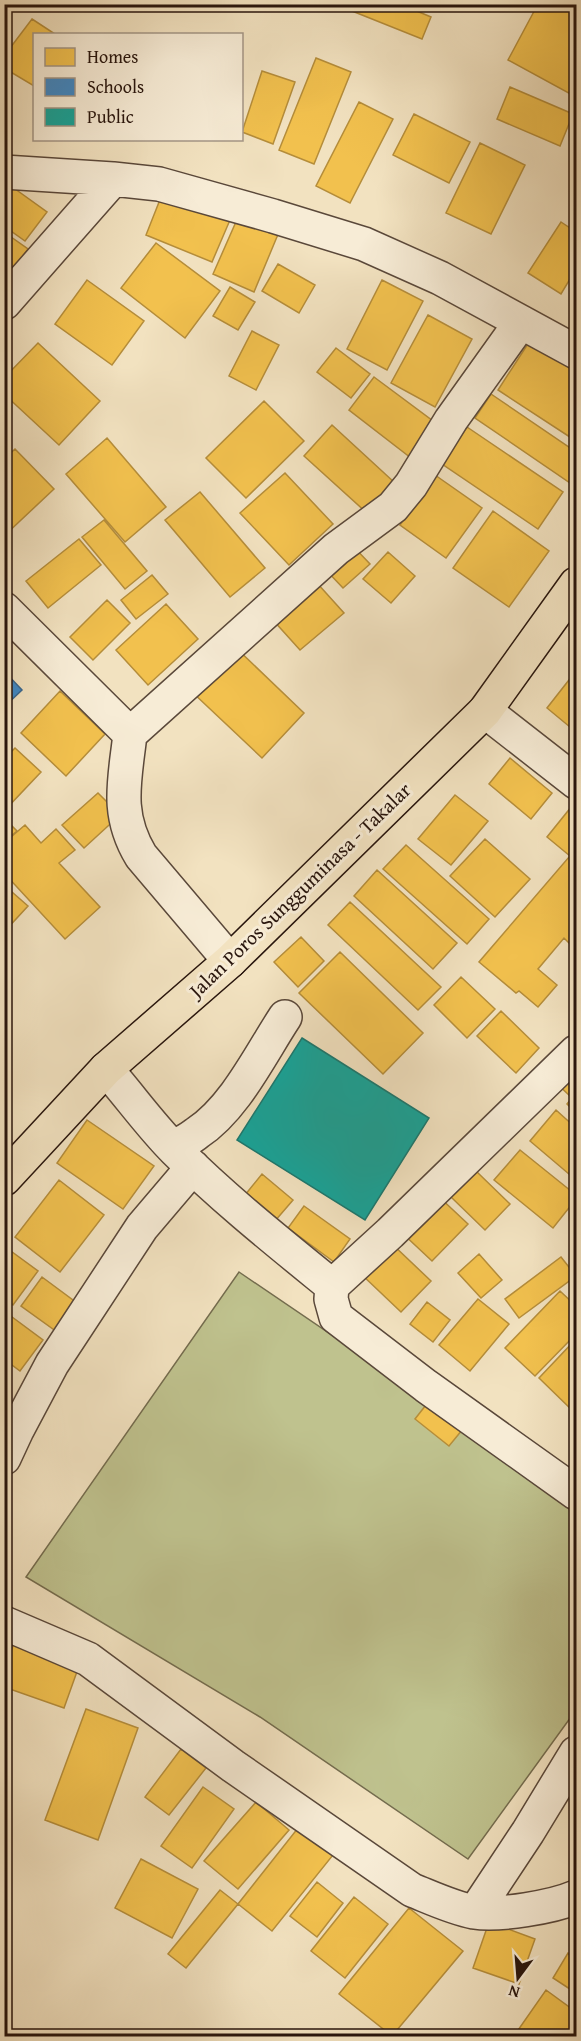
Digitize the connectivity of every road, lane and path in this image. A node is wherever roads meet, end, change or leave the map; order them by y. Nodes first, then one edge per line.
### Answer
1 (4, 172) edge
2 (113, 179) junction
3 (4, 303) edge
4 (522, 322) junction
5 (576, 352) edge
6 (576, 584) edge
7 (4, 609) edge
8 (485, 711) junction
9 (130, 734) junction
10 (576, 782) edge
11 (230, 961) junction
12 (285, 1017) dead end
13 (576, 1052) edge
14 (106, 1069) junction
15 (183, 1157) junction
16 (4, 1179) edge
17 (332, 1286) junction
18 (4, 1458) edge
19 (576, 1493) edge
20 (4, 1623) edge
21 (576, 1753) edge
22 (576, 1896) edge
23 (475, 1912) junction

1 - 2 street
2 - 3 street
2 - 4 street
4 - 5 street
4 - 9 street
6 - 8 highway, Jalan Poros Sungguminasa - Takalar
7 - 9 street
8 - 10 street
8 - 11 highway, Jalan Poros Sungguminasa - Takalar
9 - 11 street
11 - 14 highway, Jalan Poros Sungguminasa - Takalar
12 - 15 street
13 - 17 street
14 - 15 street
14 - 16 highway, Jalan Poros Sungguminasa - Takalar
15 - 17 street
15 - 18 street
17 - 19 street
20 - 23 street
21 - 23 street
22 - 23 street

